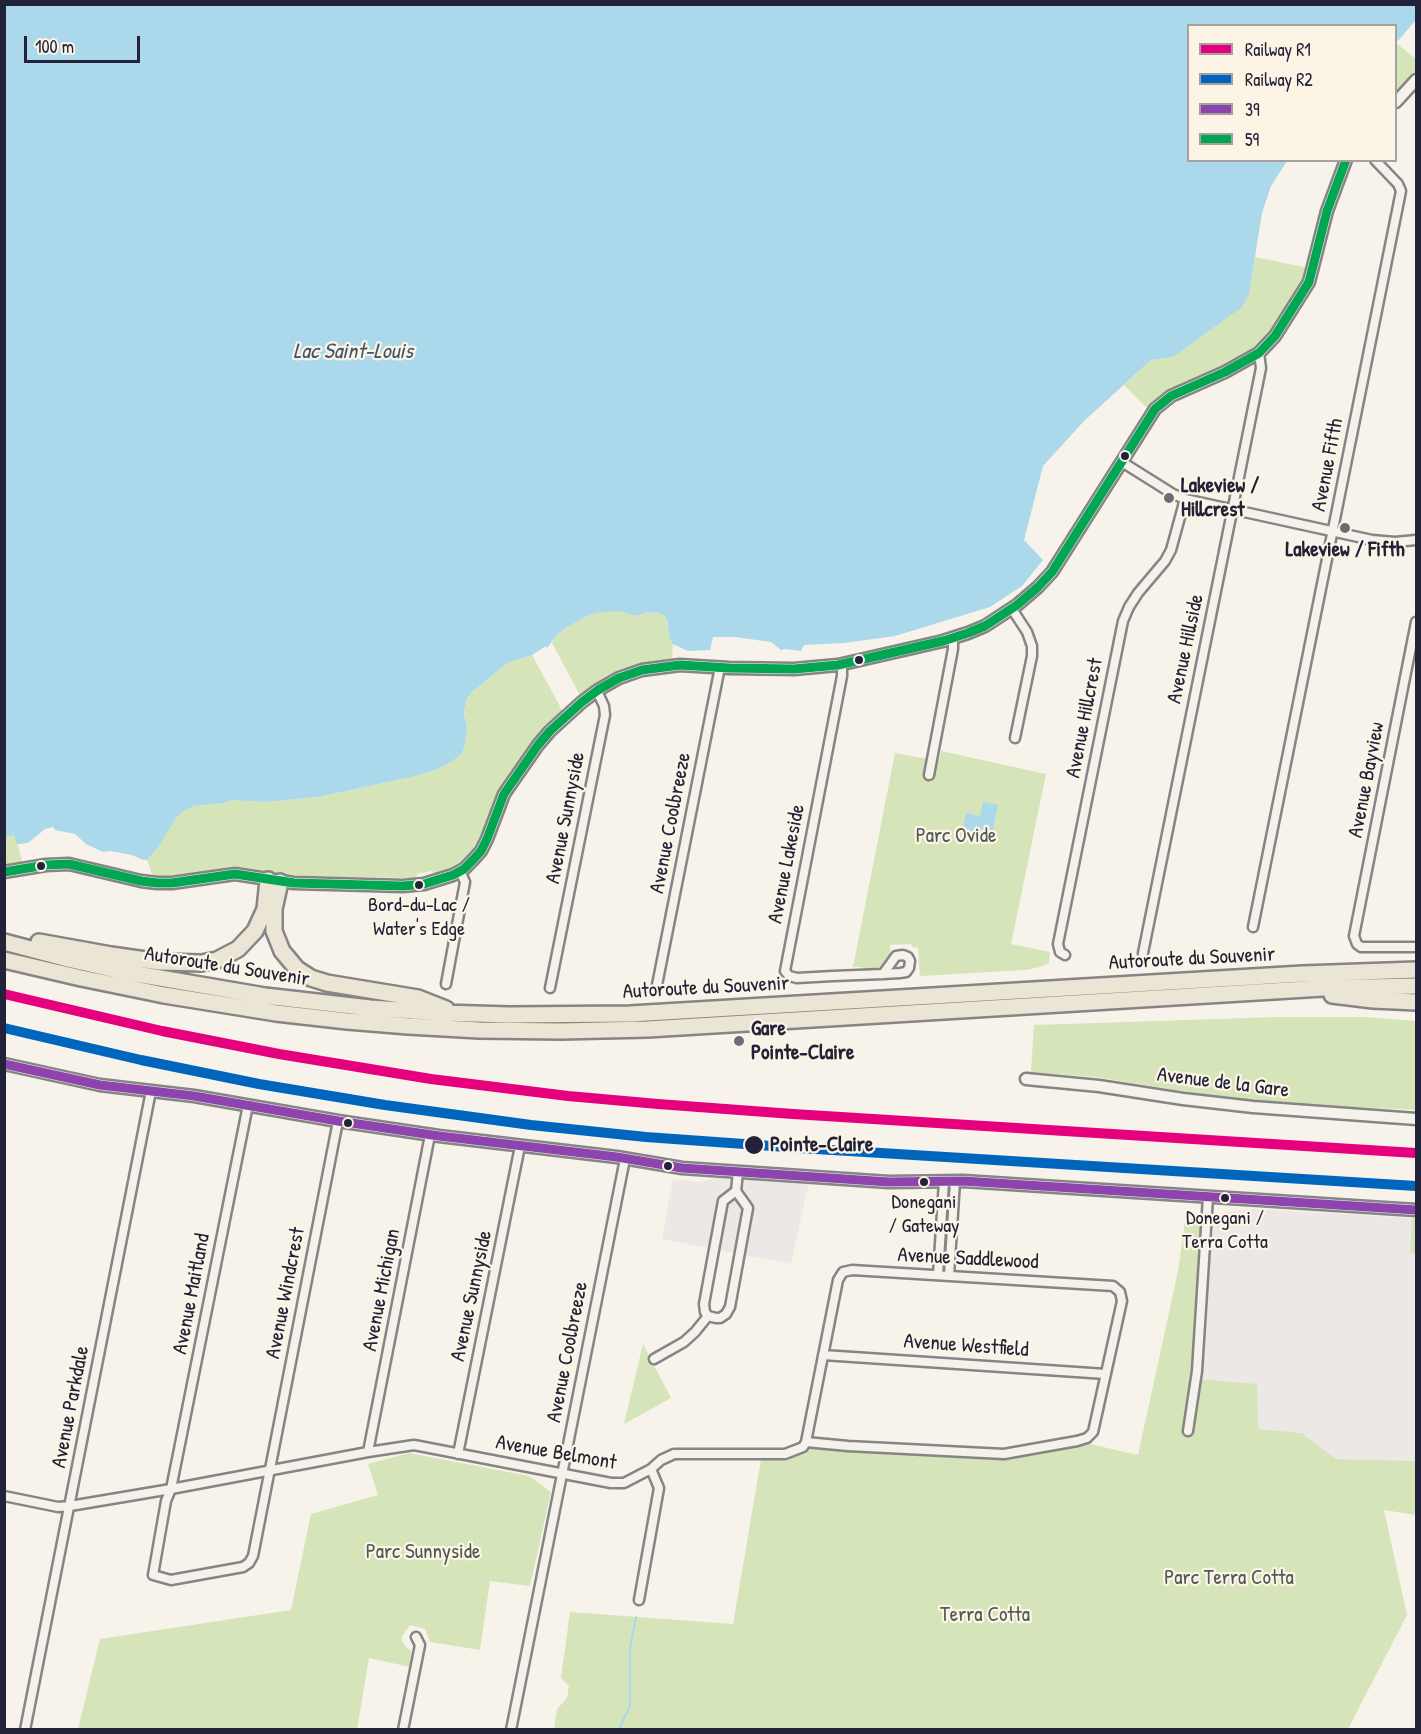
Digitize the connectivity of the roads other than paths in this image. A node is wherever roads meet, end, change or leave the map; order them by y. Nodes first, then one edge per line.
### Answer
1 (1416, 80) edge
2 (1397, 100) edge
3 (1346, 162) edge
4 (1377, 162) edge
5 (1259, 353) junction
6 (1122, 462) junction
7 (1185, 499) junction
8 (1233, 509) junction
9 (1333, 533) junction
10 (1416, 540) edge
11 (1012, 609) junction
12 (1416, 622) edge
13 (953, 637) junction
14 (842, 664) junction
15 (720, 667) junction
16 (597, 691) junction
17 (1015, 738) dead end
18 (929, 775) dead end
19 (4, 872) edge
20 (460, 872) junction
21 (274, 881) junction
22 (1253, 927) dead end
23 (4, 936) edge
24 (4, 942) edge
25 (1416, 947) edge
26 (1143, 953) dead end
27 (1065, 956) dead end
28 (4, 960) edge
29 (1416, 970) edge
30 (883, 974) dead end
31 (446, 984) dead end
32 (657, 985) dead end
33 (1416, 986) edge
34 (550, 988) dead end
35 (1294, 990) junction
36 (1416, 1002) edge
37 (457, 1013) junction
38 (4, 1064) edge
39 (1026, 1079) dead end
40 (151, 1091) junction
41 (248, 1105) junction
42 (1416, 1119) edge
43 (338, 1121) junction
44 (430, 1135) junction
45 (520, 1146) junction
46 (625, 1159) junction
47 (738, 1172) junction
48 (949, 1181) junction
49 (736, 1191) junction
50 (1208, 1197) junction
51 (1416, 1210) edge
52 (938, 1275) junction
53 (949, 1276) junction
54 (708, 1316) junction
55 (823, 1355) junction
56 (654, 1359) dead end
57 (1106, 1374) junction
58 (1188, 1431) dead end
59 (806, 1442) junction
60 (368, 1452) junction
61 (458, 1454) junction
62 (651, 1469) junction
63 (269, 1471) junction
64 (562, 1475) junction
65 (171, 1489) junction
66 (4, 1496) edge
67 (69, 1506) junction
68 (639, 1600) dead end
69 (416, 1637) dead end
70 (25, 1730) edge
71 (403, 1730) edge
72 (511, 1730) edge

1 - 2 street
3 - 5 street
4 - 9 street, Avenue Fifth
5 - 6 street
5 - 8 street, Avenue Hillside
6 - 7 street
6 - 11 street
7 - 8 street
7 - 27 street, Avenue Hillcrest
8 - 9 street
8 - 26 street, Avenue Hillside
9 - 10 street
9 - 22 street, Avenue Fifth
11 - 13 street
11 - 17 street
12 - 25 street, Avenue Bayview
13 - 14 street
13 - 18 street
14 - 15 street
14 - 30 street, Avenue Lakeside
15 - 16 street
15 - 32 street, Avenue Coolbreeze
16 - 20 street
16 - 34 street, Avenue Sunnyside
19 - 21 street
20 - 21 street
20 - 31 street
21 - 23 highway
21 - 37 highway
24 - 37 highway, Autoroute du Souvenir
28 - 35 highway, Autoroute du Souvenir
29 - 37 highway, Autoroute du Souvenir
33 - 35 highway, Autoroute du Souvenir
35 - 36 highway
38 - 40 street
39 - 42 street, Avenue de la Gare
40 - 41 street
40 - 67 street, Avenue Parkdale
41 - 43 street
41 - 65 street, Avenue Maitland
43 - 44 street
43 - 63 street, Avenue Windcrest
44 - 45 street
44 - 60 street, Avenue Michigan
45 - 46 street
45 - 61 street, Avenue Sunnyside
46 - 47 street
46 - 64 street, Avenue Coolbreeze
47 - 48 street
47 - 49 street
48 - 50 street
48 - 52 street
48 - 53 street
49 - 54 street
49 - 54 street
50 - 51 street
50 - 58 street
52 - 53 street, Avenue Saddlewood
52 - 55 street, Avenue Saddlewood
53 - 57 street, Avenue Saddlewood
54 - 56 street
55 - 57 street, Avenue Westfield
55 - 59 street, Avenue Saddlewood
57 - 59 street, Avenue Saddlewood
59 - 62 street, Avenue Belmont
60 - 61 street, Avenue Belmont
60 - 63 street, Avenue Belmont
61 - 64 street, Avenue Belmont
62 - 64 street, Avenue Belmont
62 - 68 street
63 - 65 street, Avenue Belmont
63 - 65 street, Avenue Maitland
64 - 72 street, Avenue Coolbreeze
65 - 67 street, Avenue Belmont
66 - 67 street, Avenue Belmont
67 - 70 street, Avenue Parkdale
69 - 71 street

